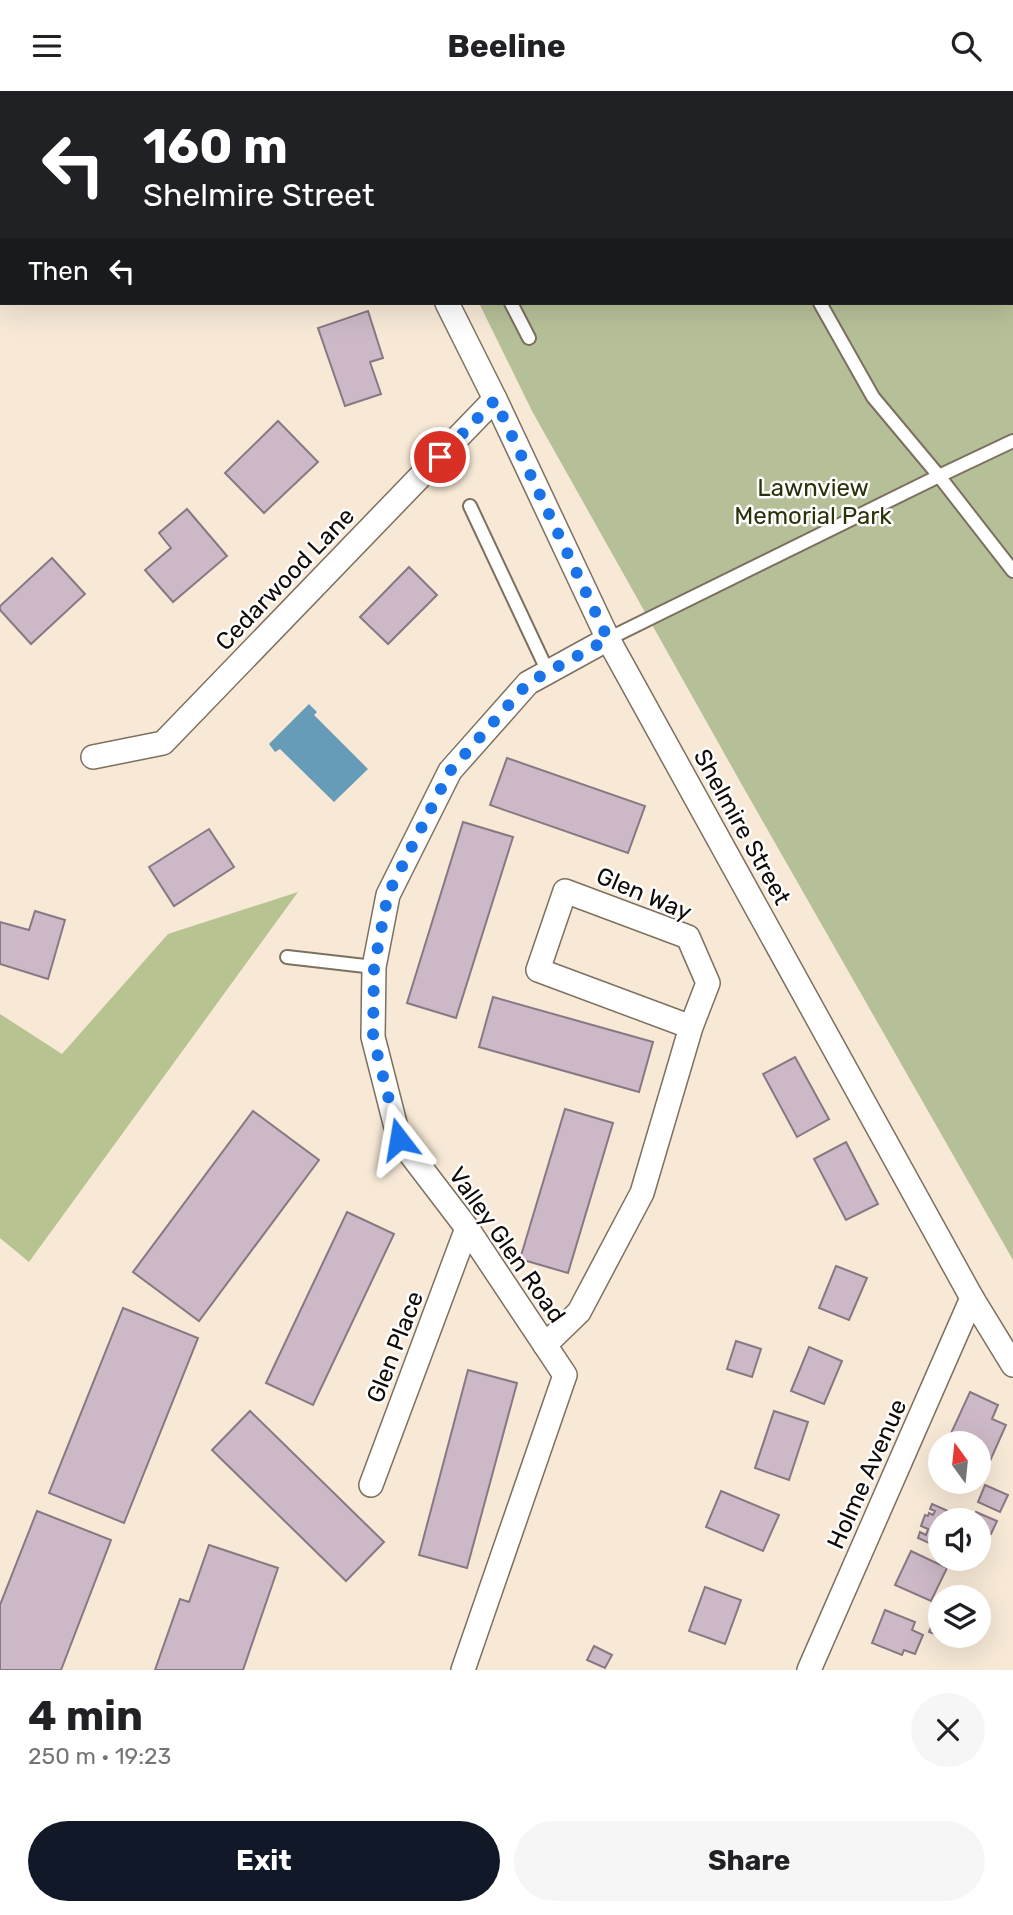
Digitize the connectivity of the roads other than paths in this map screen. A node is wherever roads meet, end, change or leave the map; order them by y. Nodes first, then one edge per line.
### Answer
1 (448, 305) edge
2 (512, 305) edge
3 (821, 305) edge
4 (528, 338) dead end
5 (495, 400) junction
6 (1013, 442) edge
7 (939, 476) junction
8 (470, 506) dead end
9 (1013, 571) edge
10 (608, 639) junction
11 (548, 673) junction
12 (93, 757) dead end
13 (287, 957) dead end
14 (374, 967) junction
15 (691, 1027) junction
16 (467, 1228) junction
17 (972, 1298) junction
18 (545, 1345) junction
19 (1013, 1365) edge
20 (371, 1485) dead end
21 (463, 1670) edge
22 (809, 1670) edge

1 - 5 street, Shelmire Street
2 - 4 lane
3 - 7 lane
5 - 10 street, Shelmire Street
5 - 12 street, Cedarwood Lane
6 - 7 lane
7 - 9 lane
7 - 10 lane
8 - 11 lane
10 - 11 street, Valley Glen Road
10 - 17 street, Shelmire Street
11 - 14 street, Valley Glen Road
13 - 14 lane
14 - 16 street, Valley Glen Road
15 - 15 street, Glen Way
15 - 18 street, Glen Way
16 - 18 street, Valley Glen Road
16 - 20 street, Glen Place
17 - 19 street, Shelmire Street
17 - 22 street, Holme Avenue
18 - 21 street, Valley Glen Road

